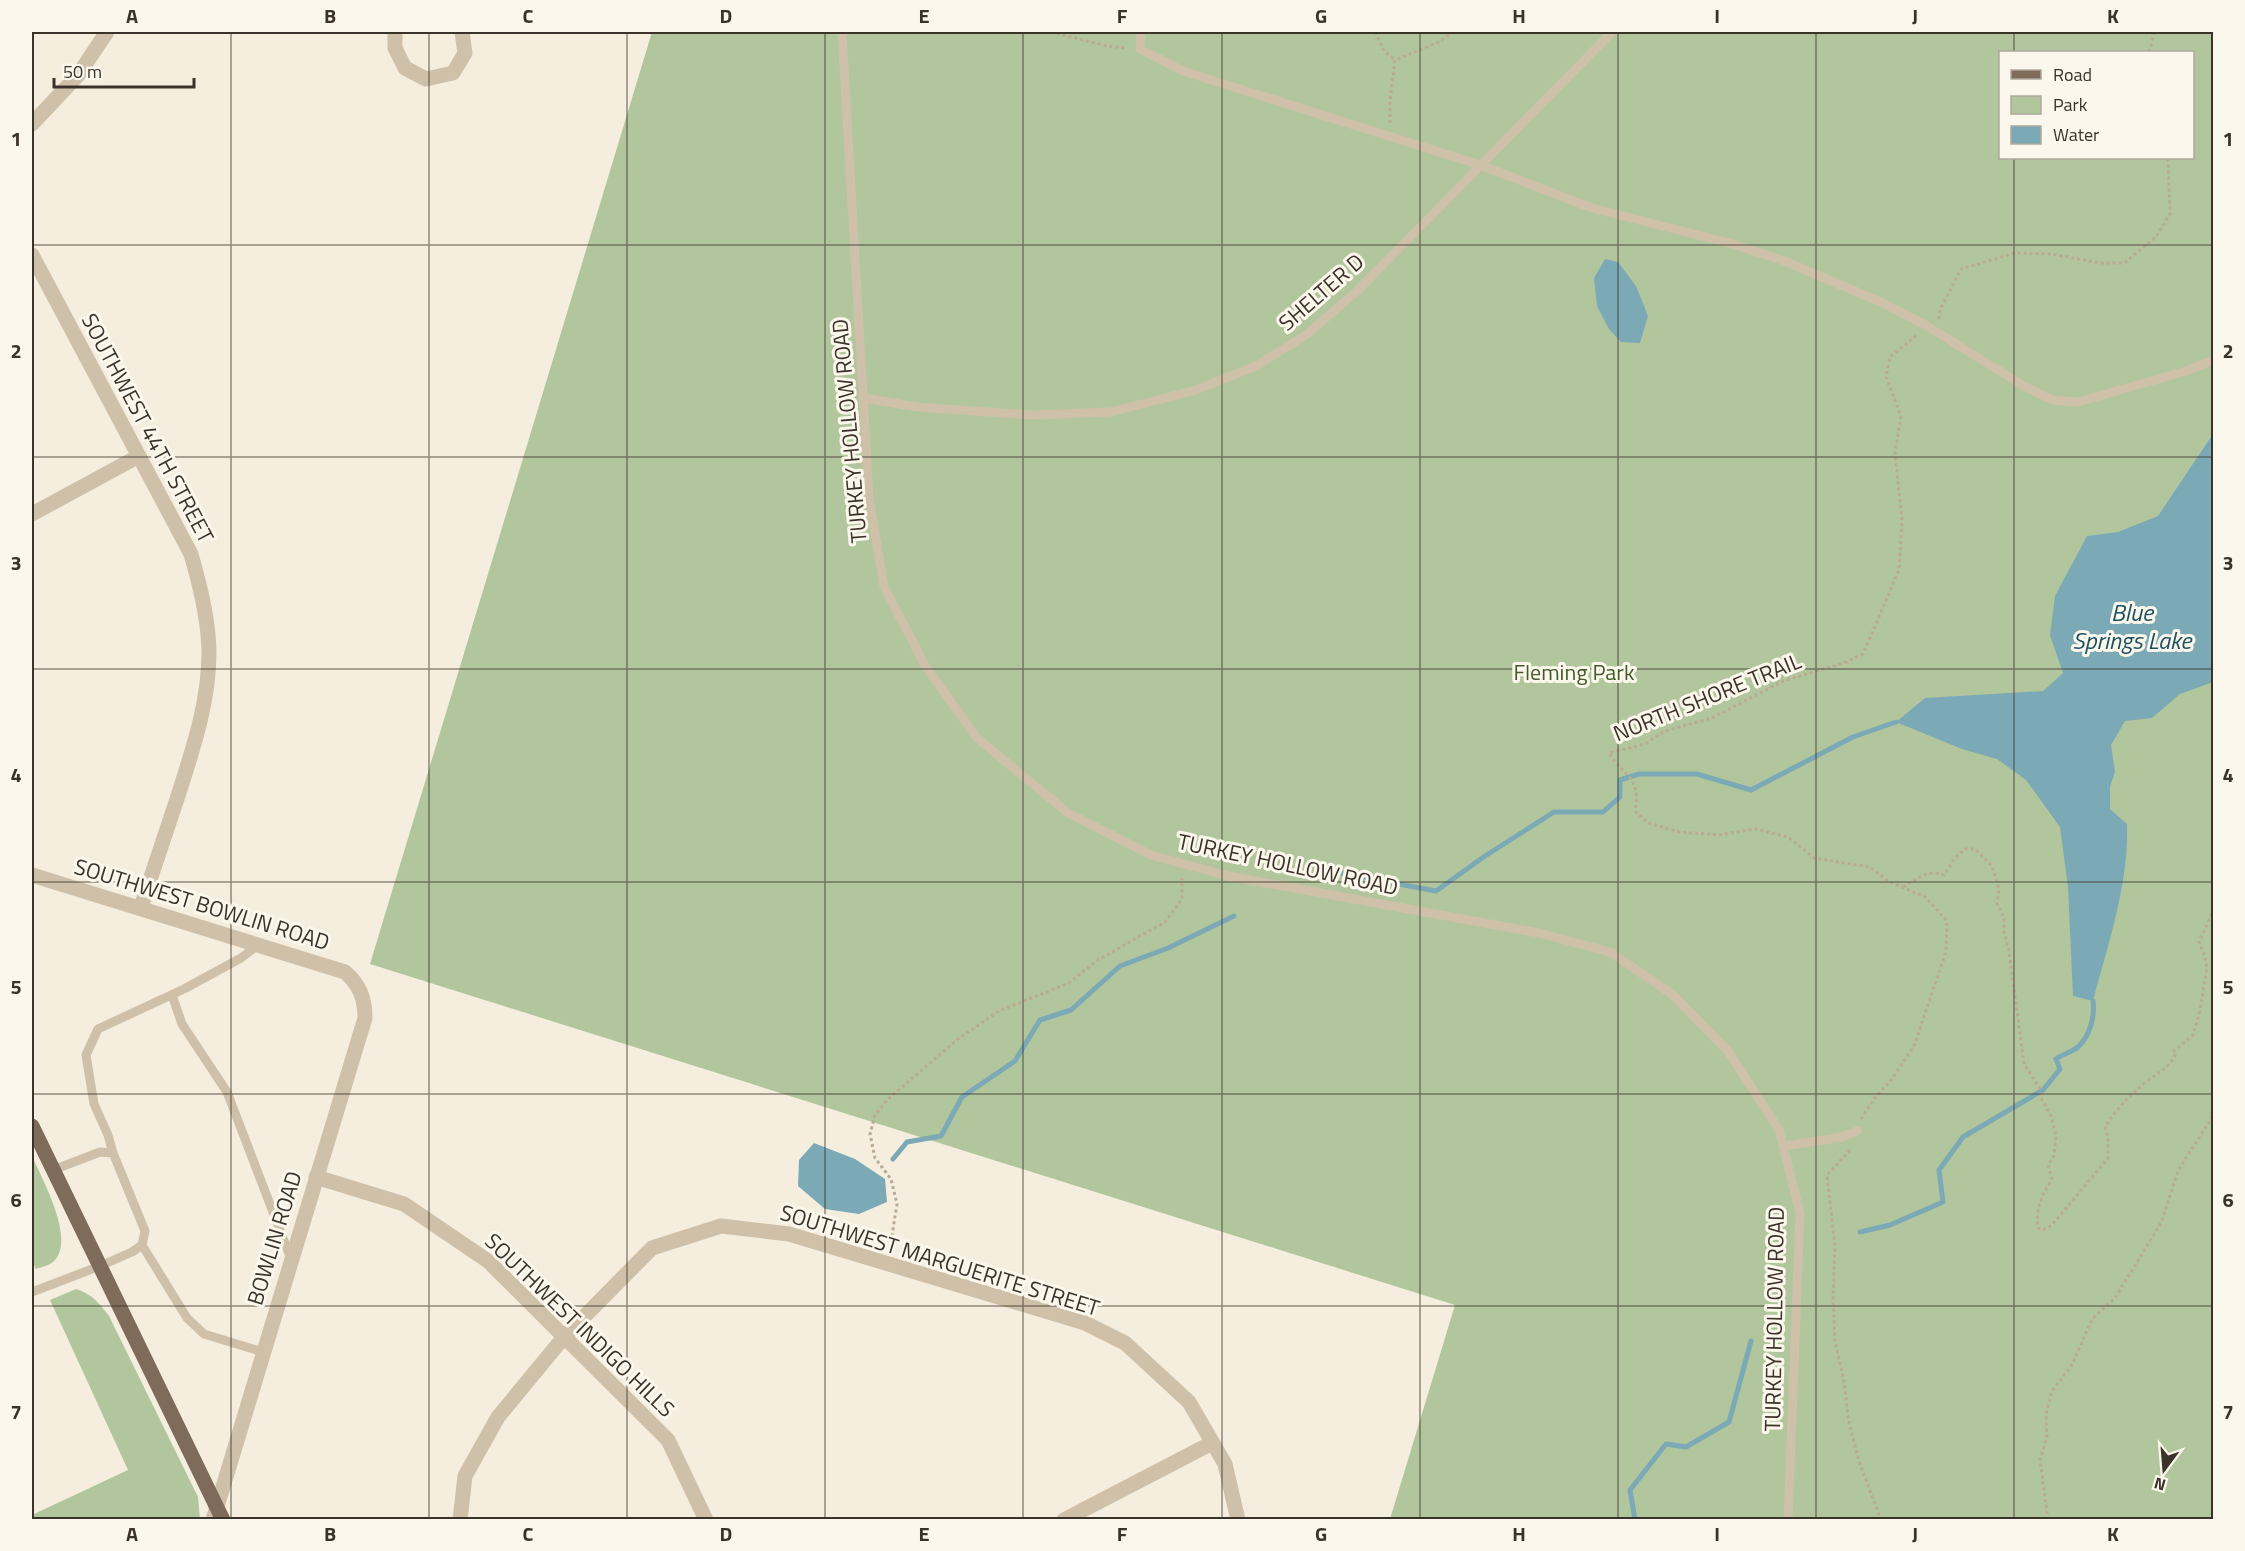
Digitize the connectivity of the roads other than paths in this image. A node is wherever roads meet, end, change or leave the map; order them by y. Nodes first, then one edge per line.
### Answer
1 (106, 32) edge
2 (395, 32) edge
3 (462, 32) edge
4 (842, 32) edge
5 (1141, 32) edge
6 (1612, 32) edge
7 (32, 124) edge
8 (1480, 165) junction
9 (32, 255) edge
10 (2214, 360) edge
11 (864, 398) junction
12 (139, 456) junction
13 (32, 514) edge
14 (32, 875) edge
15 (141, 907) junction
16 (259, 944) junction
17 (357, 982) joint
18 (172, 995) junction
19 (32, 1126) edge
20 (1857, 1131) road end
21 (1785, 1146) junction
22 (113, 1154) junction
23 (53, 1170) junction
24 (316, 1177) junction
25 (142, 1245) junction
26 (291, 1259) junction
27 (100, 1266) junction
28 (32, 1292) edge
29 (564, 1337) junction
30 (263, 1352) junction
31 (1212, 1443) junction
32 (218, 1515) edge
33 (460, 1520) edge
34 (706, 1520) edge
35 (1064, 1520) edge
36 (1238, 1520) edge
37 (1788, 1520) edge

1 - 7 street
2 - 3 street
4 - 11 lane, TURKEY HOLLOW ROAD
5 - 8 lane
6 - 8 lane, SHELTER D
8 - 10 lane
8 - 11 lane, SHELTER D
9 - 12 street, SOUTHWEST 44TH STREET
11 - 21 lane, TURKEY HOLLOW ROAD
12 - 13 street
12 - 15 street, SOUTHWEST 44TH STREET
14 - 15 street, SOUTHWEST BOWLIN ROAD
15 - 16 street, SOUTHWEST BOWLIN ROAD
16 - 17 street, SOUTHWEST BOWLIN ROAD
16 - 18 lane
17 - 24 street, BOWLIN ROAD
18 - 22 lane
18 - 26 lane
19 - 23 main road
20 - 21 lane
21 - 37 lane, TURKEY HOLLOW ROAD
22 - 23 lane
22 - 25 lane
23 - 27 main road
24 - 26 street, BOWLIN ROAD
24 - 29 street, SOUTHWEST INDIGO HILLS
25 - 27 lane
25 - 30 lane
26 - 30 street, BOWLIN ROAD
27 - 28 lane
27 - 32 main road
29 - 31 street, SOUTHWEST MARGUERITE STREET
29 - 33 street, SOUTHWEST MARGUERITE STREET
29 - 34 street, SOUTHWEST INDIGO HILLS
30 - 32 street, BOWLIN ROAD
31 - 35 street
31 - 36 street, SOUTHWEST MARGUERITE STREET

